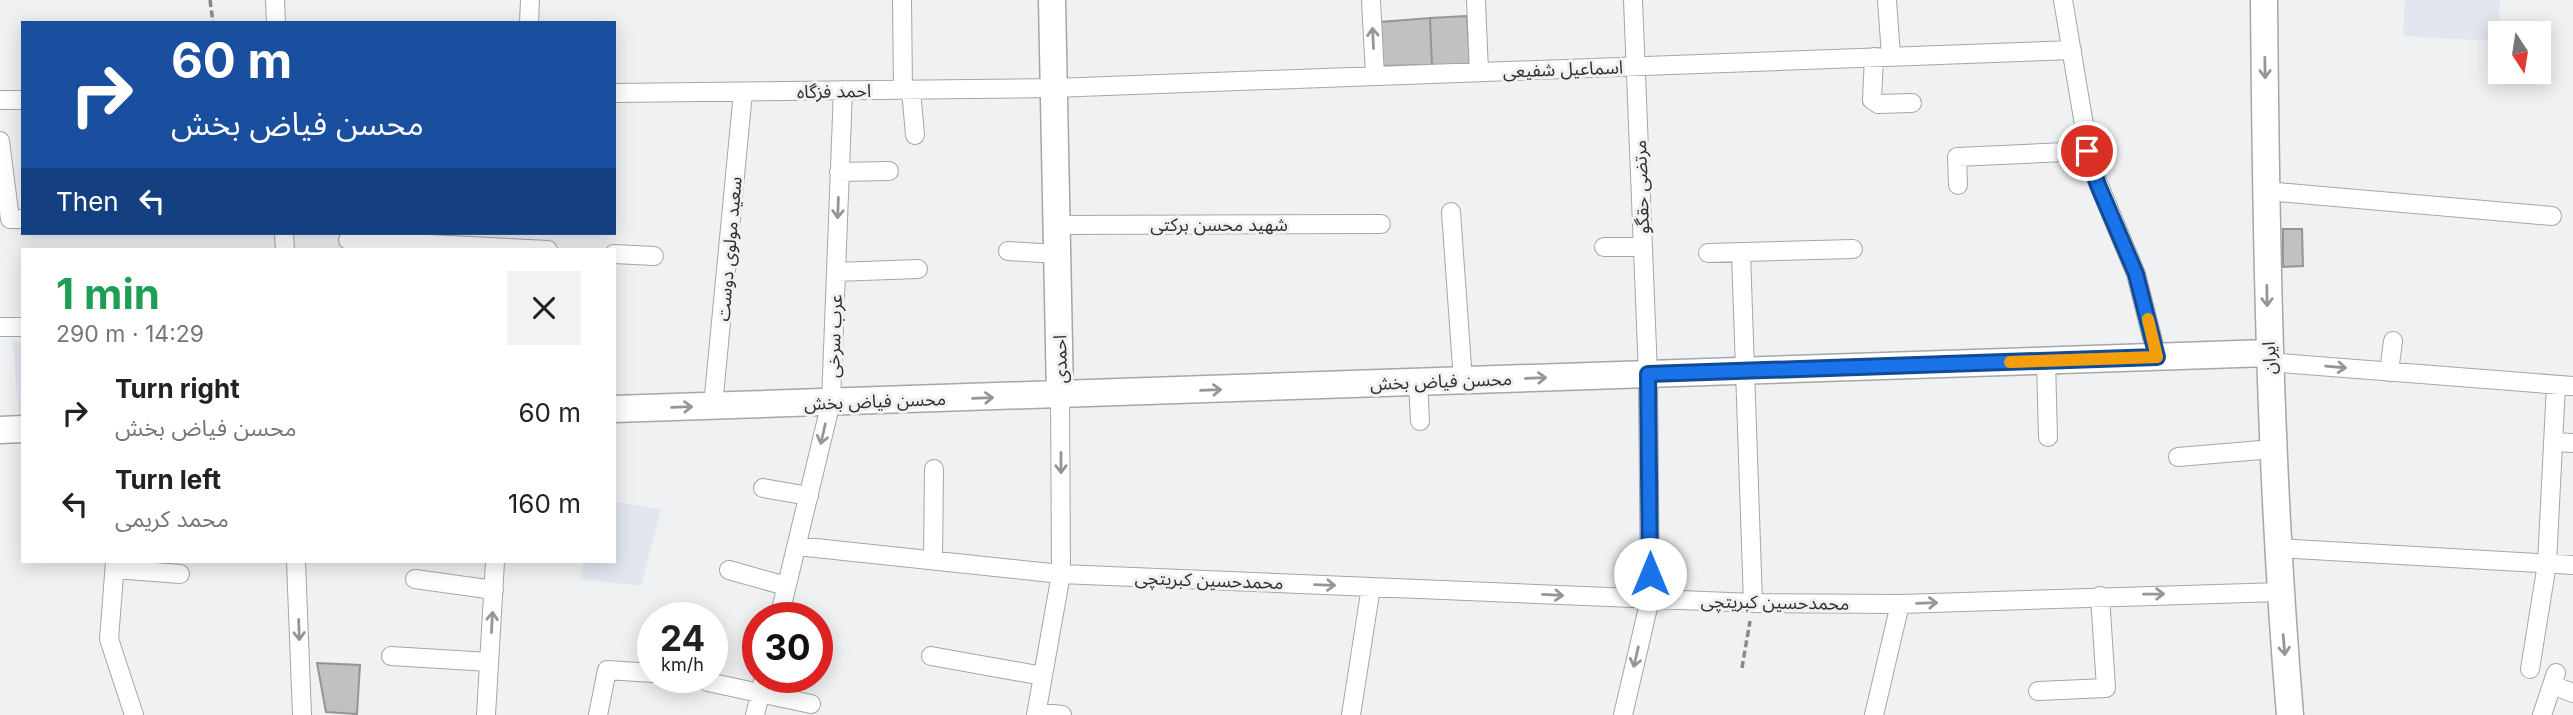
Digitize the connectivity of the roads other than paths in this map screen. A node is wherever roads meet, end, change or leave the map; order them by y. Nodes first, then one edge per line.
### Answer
1 (275, 0) edge
2 (530, 0) edge
3 (902, 0) edge
4 (1052, 0) edge
5 (1371, 0) edge
6 (1476, 0) edge
7 (1633, 0) edge
8 (1887, 0) edge
9 (2063, 0) edge
10 (2264, 0) edge
11 (276, 21) edge
12 (529, 21) edge
13 (2072, 50) junction
14 (1883, 56) junction
15 (1636, 66) junction
16 (1479, 72) junction
17 (1375, 76) junction
18 (1054, 88) junction
19 (843, 90) junction
20 (907, 90) junction
21 (743, 92) junction
22 (616, 93) edge
23 (0, 100) edge
24 (21, 100) edge
25 (1912, 103) dead end
26 (915, 135) dead end
27 (0, 141) edge
28 (2087, 151) junction
29 (889, 171) dead end
30 (839, 172) junction
31 (1958, 185) dead end
32 (2266, 191) junction
33 (1451, 212) dead end
34 (2552, 216) dead end
35 (16, 219) edge
36 (1381, 224) dead end
37 (1057, 225) junction
38 (348, 240) dead end
39 (515, 244) edge
40 (381, 246) edge
41 (1604, 247) dead end
42 (1643, 247) junction
43 (450, 248) edge
44 (537, 248) edge
45 (1853, 249) dead end
46 (1008, 251) dead end
47 (1708, 253) dead end
48 (1741, 253) junction
49 (616, 254) edge
50 (1057, 254) junction
51 (654, 256) dead end
52 (918, 269) dead end
53 (836, 272) junction
54 (0, 327) edge
55 (21, 327) edge
56 (2393, 341) dead end
57 (2157, 357) junction
58 (2268, 357) junction
59 (2046, 361) junction
60 (1745, 371) junction
61 (2389, 372) junction
62 (1648, 374) junction
63 (1463, 381) junction
64 (1419, 382) junction
65 (2564, 386) edge
66 (1060, 395) junction
67 (831, 402) junction
68 (713, 406) junction
69 (616, 410) edge
70 (1420, 421) dead end
71 (21, 429) edge
72 (0, 430) edge
73 (2048, 437) dead end
74 (2564, 442) edge
75 (2273, 449) junction
76 (2178, 457) dead end
77 (934, 469) dead end
78 (763, 488) dead end
79 (809, 496) junction
80 (797, 546) junction
81 (2278, 548) junction
82 (933, 560) junction
83 (296, 563) edge
84 (495, 563) edge
85 (2547, 564) junction
86 (115, 565) edge
87 (2573, 565) edge
88 (729, 570) dead end
89 (180, 574) dead end
90 (1061, 574) junction
91 (415, 579) dead end
92 (786, 586) junction
93 (1371, 587) junction
94 (494, 590) junction
95 (2280, 592) junction
96 (2100, 596) junction
97 (1650, 599) junction
98 (782, 602) edge
99 (1754, 603) junction
100 (1900, 604) junction
101 (391, 656) dead end
102 (931, 656) dead end
103 (489, 662) junction
104 (2530, 669) dead end
105 (637, 672) edge
106 (1043, 676) junction
107 (2038, 691) dead end
108 (760, 693) edge
109 (781, 693) edge
110 (2573, 693) edge
111 (811, 704) dead end
112 (1037, 714) edge
113 (134, 715) edge
114 (302, 715) edge
115 (486, 715) edge
116 (598, 715) edge
117 (755, 715) edge
118 (1062, 715) edge
119 (1351, 715) edge
120 (1623, 715) edge
121 (1874, 715) edge
122 (2290, 715) edge
123 (2542, 715) edge

1 - 11 street
2 - 12 street
3 - 20 street
4 - 18 street, احمدی
17 -> 5 street
6 - 16 street
7 - 15 street, مرتضی حقگو
8 - 14 street
9 - 13 street
10 -> 32 street, ایران
13 - 14 street, اسماعیل شفیعی
13 - 28 street
14 - 15 street, اسماعیل شفیعی
14 - 25 street
15 - 16 street, اسماعیل شفیعی
15 - 42 street, مرتضی حقگو
16 - 17 street, اسماعیل شفیعی
17 - 18 street, اسماعیل شفیعی
18 - 20 street, احمد فزگاه
18 - 37 street, احمدی
19 - 20 street, احمد فزگاه
19 - 21 street, احمد فزگاه
19 - 30 street, عرب سرخی
20 - 26 street
21 - 22 street, احمد فزگاه
21 - 68 street, سعید مولوی دوست
23 - 24 street
27 - 35 street
28 - 31 street
28 - 57 street
29 - 30 street
30 -> 53 street, عرب سرخی
32 - 34 street
32 -> 58 street, ایران
33 - 63 street
36 - 37 street, شهید محسن برکتی
37 - 50 street, احمدی
38 - 40 street
39 - 43 street
39 - 44 street
40 - 43 street
41 - 42 street
42 - 62 street, مرتضی حقگو
45 - 48 street
46 - 50 street
47 - 48 street
48 - 60 street
49 - 51 street
50 - 66 street, احمدی
52 - 53 street
53 - 67 street, عرب سرخی
54 - 55 street
56 - 61 street
57 - 58 street, محسن فیاض بخش
57 - 59 street, محسن فیاض بخش
58 -> 61 street
58 - 75 street, ایران
59 - 60 street, محسن فیاض بخش
59 - 73 street
60 - 62 street, محسن فیاض بخش
60 - 99 street
61 - 65 street
63 -> 62 street, محسن فیاض بخش
62 - 97 street, مرتضی حقگو
63 - 64 street, محسن فیاض بخش
66 -> 64 street, محسن فیاض بخش
64 - 70 street
65 - 74 street
67 -> 66 street, محسن فیاض بخش
66 -> 90 street, احمدی
67 - 68 street, محسن فیاض بخش
67 -> 79 street, عرب سرخی
69 -> 68 street, محسن فیاض بخش
71 - 72 street
74 - 85 street
75 - 76 street
75 - 81 street, ایران
77 - 82 street
78 - 79 street
79 - 80 street, عرب سرخی
80 - 82 street, محمدحسین کبریتچی
80 - 92 street, عرب سرخی
81 - 85 street
81 - 95 street, ایران
82 - 90 street, محمدحسین کبریتچی
83 -> 114 street
84 - 94 street
85 - 87 street
85 - 104 street
86 - 89 street
86 - 113 street
88 - 92 street
90 -> 93 street, محمدحسین کبریتچی
90 - 106 street, احمدی
91 - 94 street
92 - 98 street, عرب سرخی
93 -> 97 street, محمدحسین کبریتچی
93 - 119 street
103 -> 94 street
96 -> 95 street, محمدحسین کبریتچی
95 -> 122 street, ایران
100 -> 96 street, محمدحسین کبریتچی
96 - 107 street
97 - 99 street, محمدحسین کبریتچی
97 -> 120 street, مرتضی حقگو
99 - 100 street, محمدحسین کبریتچی
100 - 121 street
101 - 103 street
102 - 106 street
103 - 115 street
105 - 116 street
106 - 112 street, احمدی
108 - 117 street
109 - 111 street
110 - 123 street
112 - 118 street

